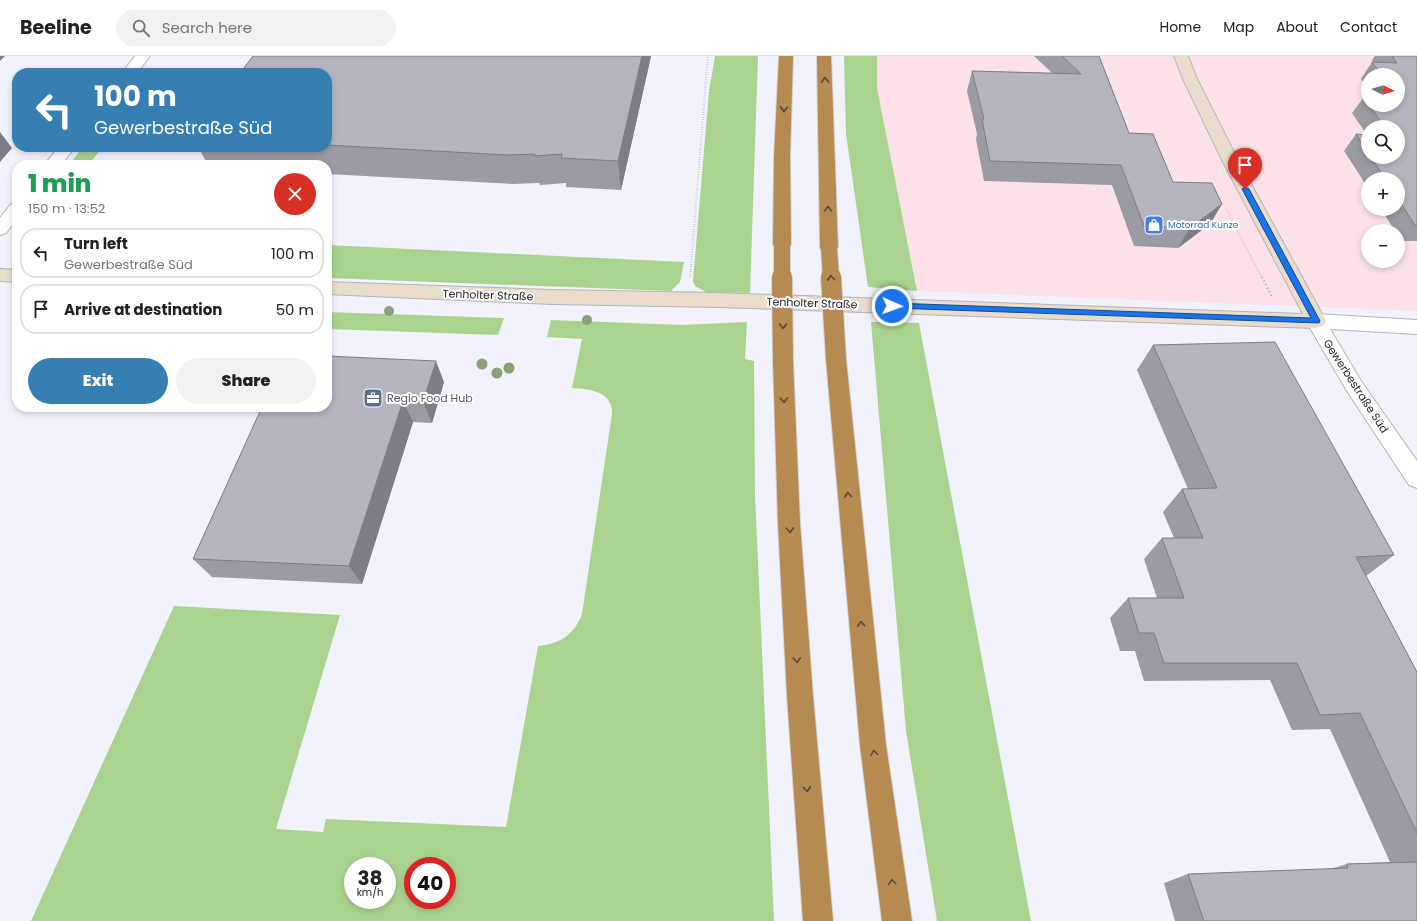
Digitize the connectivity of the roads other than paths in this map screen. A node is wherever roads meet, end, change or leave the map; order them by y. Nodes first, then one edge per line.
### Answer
1 (143, 56) edge
2 (786, 56) edge
3 (824, 56) edge
4 (1181, 56) edge
5 (133, 68) edge
6 (63, 152) edge
7 (56, 160) edge
8 (12, 214) edge
9 (0, 229) edge
10 (0, 275) edge
11 (12, 276) edge
12 (332, 288) edge
13 (1316, 321) junction
14 (1417, 327) edge
15 (1417, 479) edge
16 (818, 921) edge
17 (897, 921) edge

1 - 5 street
2 -> 16 highway, bridge
17 -> 3 highway, bridge
4 - 13 street, Gewerbestraße Süd
6 - 7 street
8 - 9 street
10 - 11 street
12 - 13 street, Tenholter Straße
13 - 14 street, Tenholter Straße
13 - 15 street, Gewerbestraße Süd

